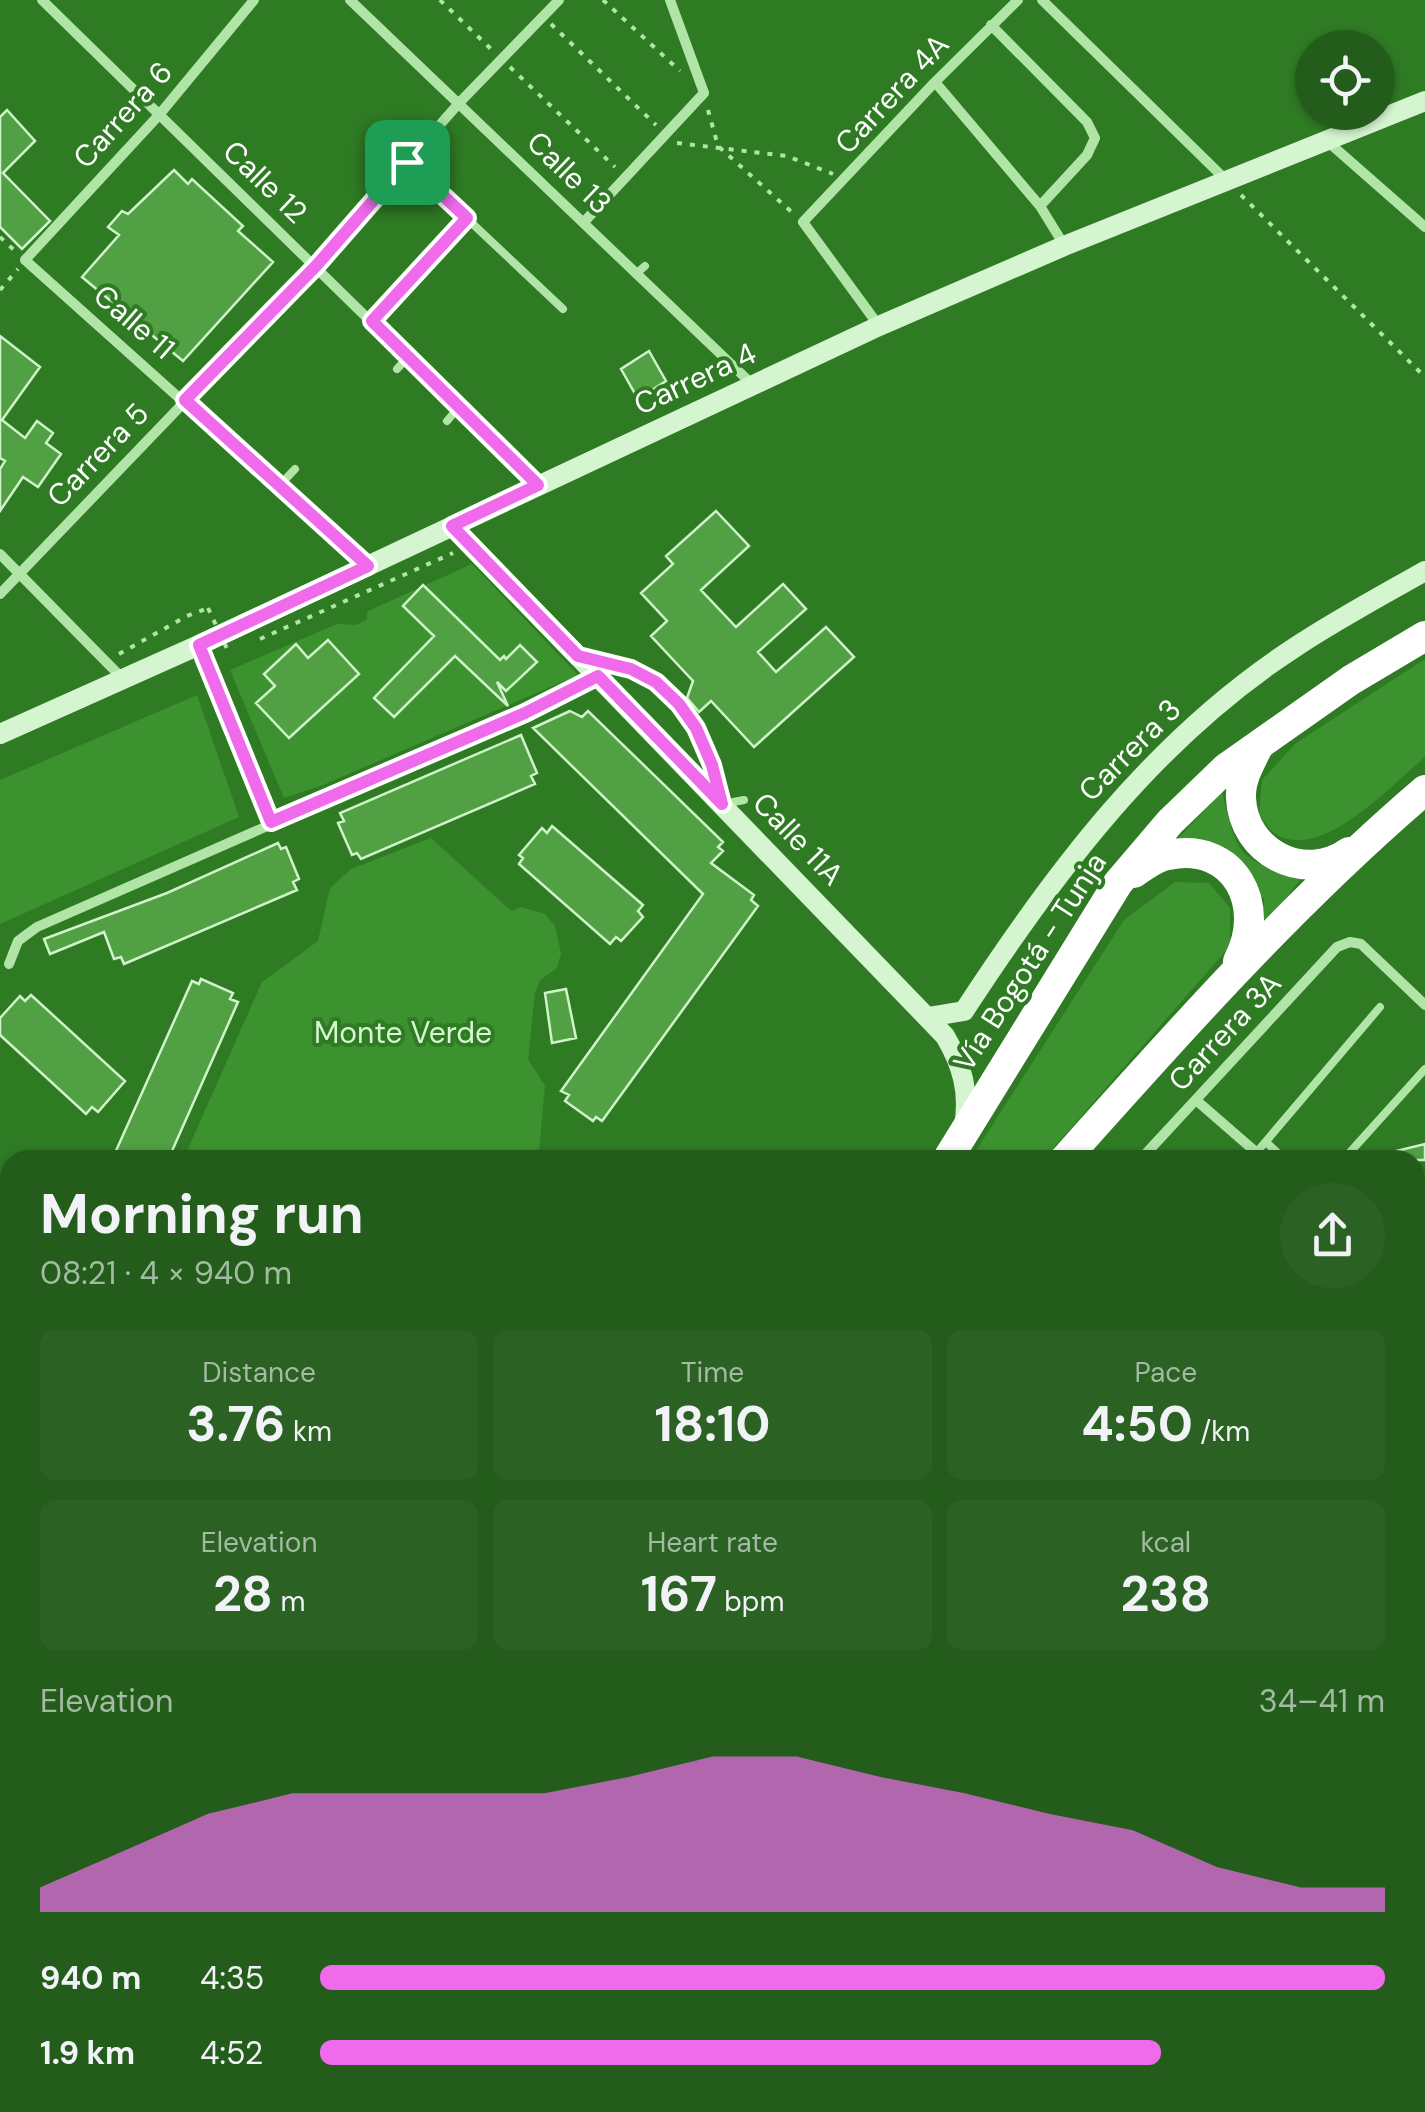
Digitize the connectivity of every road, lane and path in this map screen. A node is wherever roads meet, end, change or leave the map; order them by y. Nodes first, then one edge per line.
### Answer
1 (42, 0) edge
2 (254, 0) edge
3 (350, 0) edge
4 (440, 0) edge
5 (559, 0) edge
6 (603, 0) edge
7 (670, 0) edge
8 (1018, 0) edge
9 (1042, 0) edge
10 (543, 17) junction
11 (992, 25) junction
12 (501, 58) junction
13 (934, 82) junction
14 (704, 93) junction
15 (1425, 101) edge
16 (460, 102) junction
17 (159, 116) junction
18 (665, 134) junction
19 (1326, 140) junction
20 (718, 146) junction
21 (407, 162) junction
22 (626, 177) junction
23 (846, 180) junction
24 (1227, 181) junction
25 (1040, 206) junction
26 (467, 218) junction
27 (584, 222) junction
28 (803, 222) junction
29 (1425, 227) edge
30 (0, 237) edge
31 (1064, 246) junction
32 (25, 260) junction
33 (316, 266) junction
34 (563, 309) dead end
35 (372, 321) junction
36 (879, 326) junction
37 (408, 357) junction
38 (397, 370) dead end
39 (1425, 377) edge
40 (752, 385) junction
41 (185, 400) junction
42 (459, 407) junction
43 (447, 421) dead end
44 (295, 469) dead end
45 (538, 485) junction
46 (279, 486) junction
47 (452, 526) junction
48 (471, 546) junction
49 (0, 554) edge
50 (368, 566) junction
51 (1425, 570) edge
52 (20, 573) junction
53 (0, 594) edge
54 (1425, 636) edge
55 (224, 643) junction
56 (199, 645) junction
57 (246, 645) dead end
58 (578, 656) junction
59 (106, 661) junction
60 (598, 676) junction
61 (122, 678) junction
62 (0, 734) edge
63 (1259, 744) junction
64 (1425, 790) edge
65 (733, 802) junction
66 (271, 822) junction
67 (1371, 836) junction
68 (1118, 882) junction
69 (69, 912) junction
70 (74, 926) dead end
71 (9, 964) dead end
72 (1232, 972) junction
73 (1425, 1005) edge
74 (1380, 1007) dead end
75 (928, 1016) junction
76 (1425, 1070) edge
77 (1196, 1100) junction
78 (963, 1132) junction
79 (1266, 1142) junction
80 (953, 1150) edge
81 (1073, 1150) edge
82 (1149, 1150) edge
83 (1253, 1150) edge
84 (1264, 1150) edge
85 (1274, 1150) edge
86 (1351, 1150) edge

1 - 17 street, Calle 12
2 - 17 street, Carrera 6
3 - 16 street, Calle 13
4 - 12 path
5 - 10 street, Carrera 5
6 - 14 path
7 - 14 street
8 - 11 street, Carrera 4A
9 - 24 street
10 - 12 street, Carrera 5
10 - 18 path
11 - 13 street, Carrera 4A
11 - 25 street
12 - 16 street, Carrera 5
12 - 22 path
13 - 23 street, Carrera 4A
13 - 25 street
14 - 18 street
14 - 20 path
15 - 19 main road, Carrera 4
16 - 21 street, Carrera 5
16 - 27 street, Calle 13
17 - 32 street, Carrera 6
17 - 33 street, Calle 12
18 - 20 path
18 - 22 street
19 - 24 main road, Carrera 4
19 - 29 street
20 - 23 path
20 - 28 path
21 - 26 lane
21 - 33 street, Carrera 5
22 - 27 street
23 - 28 street, Carrera 4A
24 - 31 main road, Carrera 4
24 - 39 path
25 - 31 street
26 - 34 lane
26 - 35 lane
27 - 40 street, Calle 13
28 - 36 street
30 - 32 path
31 - 36 main road, Carrera 4
32 - 41 street, Calle 11
33 - 35 street, Calle 12
33 - 41 street, Carrera 5
35 - 37 street, Calle 12
36 - 40 main road, Carrera 4
37 - 38 lane
37 - 42 street, Calle 12
40 - 45 main road, Carrera 4
41 - 46 street, Calle 11
41 - 52 street, Carrera 5
42 - 43 lane
42 - 45 street, Calle 12
44 - 46 lane
45 - 47 main road, Carrera 4
46 - 50 street, Calle 11
47 - 48 main road, Calle 11A
47 - 50 main road, Carrera 4
48 - 57 path
48 - 58 main road, Calle 11A
49 - 52 street
50 - 55 main road, Carrera 4
51 - 75 main road, Carrera 3
52 - 53 street, Carrera 5
52 - 59 street
54 - 63 highway, Vía Bogotá - Tunja
55 - 56 main road, Carrera 4
55 - 59 path, bridge
56 - 61 main road, Carrera 4
56 - 66 street
58 - 60 main road, Calle 11A
58 - 65 lane
59 - 61 street
60 - 65 main road, Calle 11A
60 - 66 street
61 - 62 main road, Carrera 4
63 - 67 highway
63 - 68 highway, Vía Bogotá - Tunja
64 - 67 highway
65 - 75 main road, Calle 11A
66 - 69 street
67 - 72 highway
68 - 72 highway
68 - 78 highway, Vía Bogotá - Tunja
69 - 70 lane
69 - 71 street
72 - 81 highway
73 - 77 street, Carrera 3A
74 - 79 lane
75 - 78 main road, Calle 11A
76 - 86 lane
77 - 82 street, Carrera 3A
77 - 83 street
78 - 80 highway, Vía Bogotá - Tunja
79 - 84 lane
79 - 85 lane

